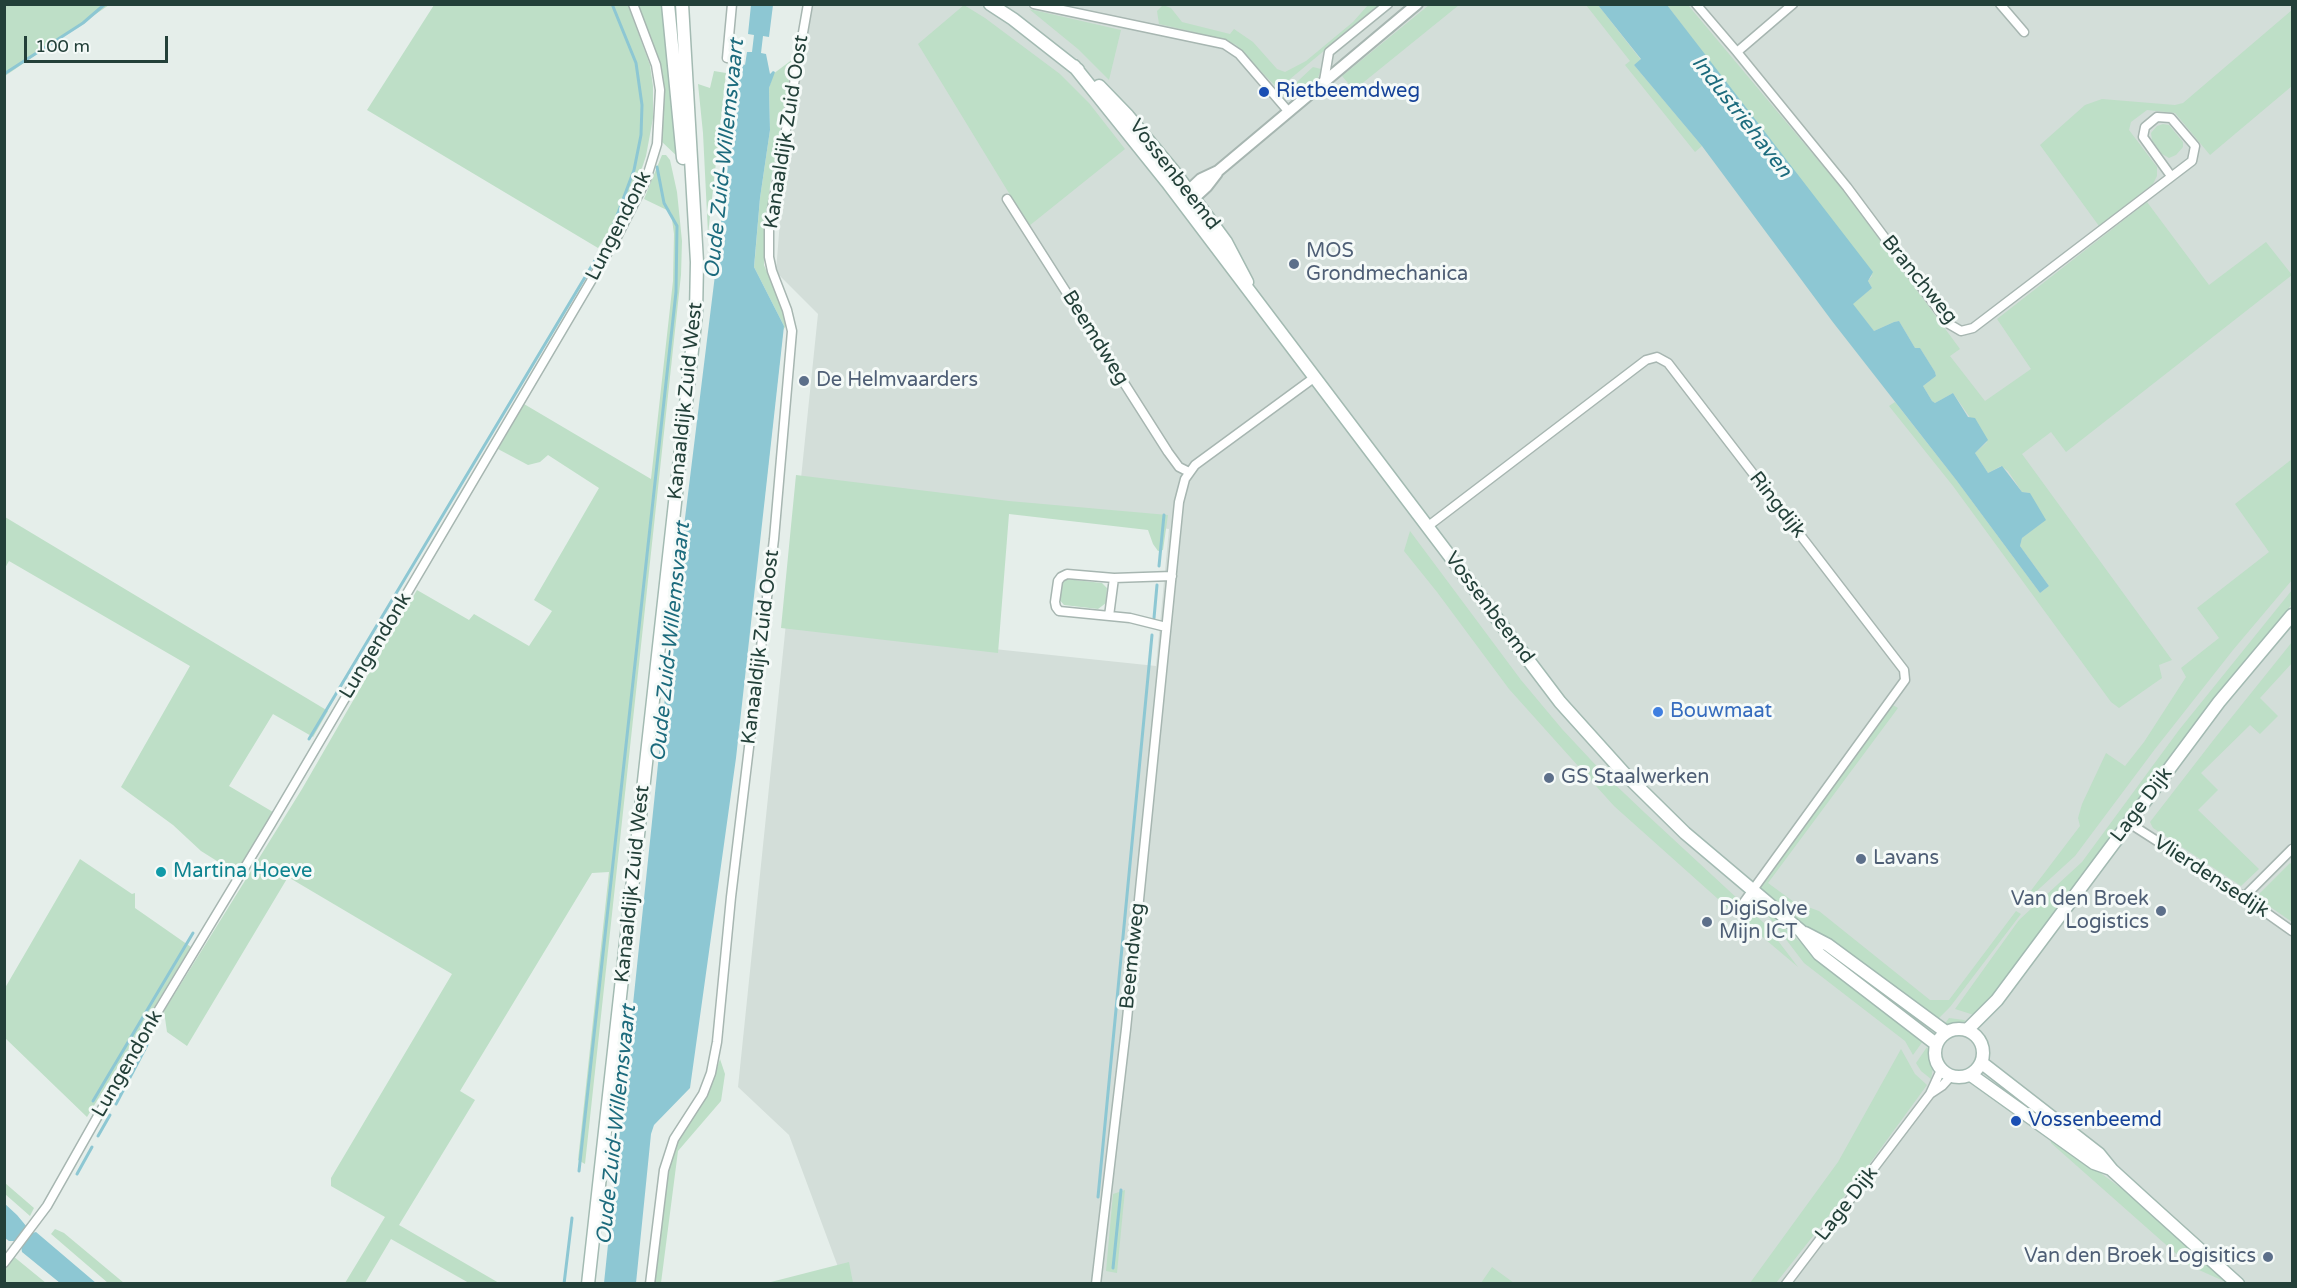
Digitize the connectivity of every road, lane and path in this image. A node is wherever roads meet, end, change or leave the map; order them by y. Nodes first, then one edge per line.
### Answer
1 (633, 4) edge
2 (668, 4) edge
3 (682, 4) edge
4 (732, 4) edge
5 (808, 4) edge
6 (990, 4) edge
7 (1034, 4) edge
8 (1388, 4) edge
9 (1417, 4) edge
10 (1696, 4) edge
11 (1793, 4) edge
12 (2000, 4) edge
13 (2024, 32) dead end
14 (1737, 52) junction
15 (727, 58) dead end
16 (1324, 81) junction
17 (1288, 111) junction
18 (2171, 176) junction
19 (1187, 196) junction
20 (692, 197) junction
21 (1007, 199) dead end
22 (1315, 377) junction
23 (1189, 472) junction
24 (1427, 526) junction
25 (1172, 576) junction
26 (1114, 578) junction
27 (2292, 615) edge
28 (1109, 616) junction
29 (1166, 627) junction
30 (2129, 823) junction
31 (2292, 849) edge
32 (1752, 890) junction
33 (2244, 897) junction
34 (1744, 902) dead end
35 (1802, 931) junction
36 (2292, 931) edge
37 (1997, 1000) junction
38 (1967, 1030) junction
39 (1946, 1032) junction
40 (1979, 1039) junction
41 (1936, 1044) junction
42 (1982, 1062) junction
43 (1946, 1073) junction
44 (1971, 1075) junction
45 (2112, 1170) junction
46 (4, 1263) edge
47 (588, 1284) edge
48 (650, 1284) edge
49 (1096, 1284) edge
50 (1786, 1284) edge
51 (2238, 1284) edge

1 - 46 street, Lungendonk
2 - 20 main road, Kanaaldijk Zuid West
3 - 20 main road, Kanaaldijk Zuid West
4 - 15 street
5 - 48 street, Kanaaldijk Zuid Oost
6 - 19 main road, Vossenbeemd
7 - 17 street
8 - 16 street
9 - 16 street
10 - 14 street, Branchweg
11 - 14 street
12 - 13 street
14 - 18 street, Branchweg
16 - 17 street
17 - 19 street
18 - 18 street, Branchweg
19 - 22 main road, Vossenbeemd
20 - 47 main road, Kanaaldijk Zuid West
21 - 23 street, Beemdweg
22 - 23 street
22 - 24 main road, Vossenbeemd
23 - 25 street, Beemdweg
24 - 32 main road, Vossenbeemd
24 - 32 street, Ringdijk
25 - 26 street
25 - 29 street, Beemdweg
26 - 28 street
26 - 28 street
27 - 30 main road, Lage Dijk
28 - 29 street
29 - 49 street, Beemdweg
30 - 33 street, Vlierdensedijk
30 - 37 main road, Lage Dijk
31 - 33 street
32 - 34 street
32 - 35 main road, Vossenbeemd
33 - 36 street, Vlierdensedijk
35 - 39 main road, Vossenbeemd
35 - 41 main road, Vossenbeemd
37 - 38 main road, Lage Dijk
37 - 40 main road, Lage Dijk
38 - 39 main road
38 - 40 main road
39 - 41 main road
40 - 42 main road
41 - 43 main road
42 - 44 main road
42 - 45 main road
43 - 44 main road
43 - 50 street, Lage Dijk
44 - 45 main road
45 - 51 main road

